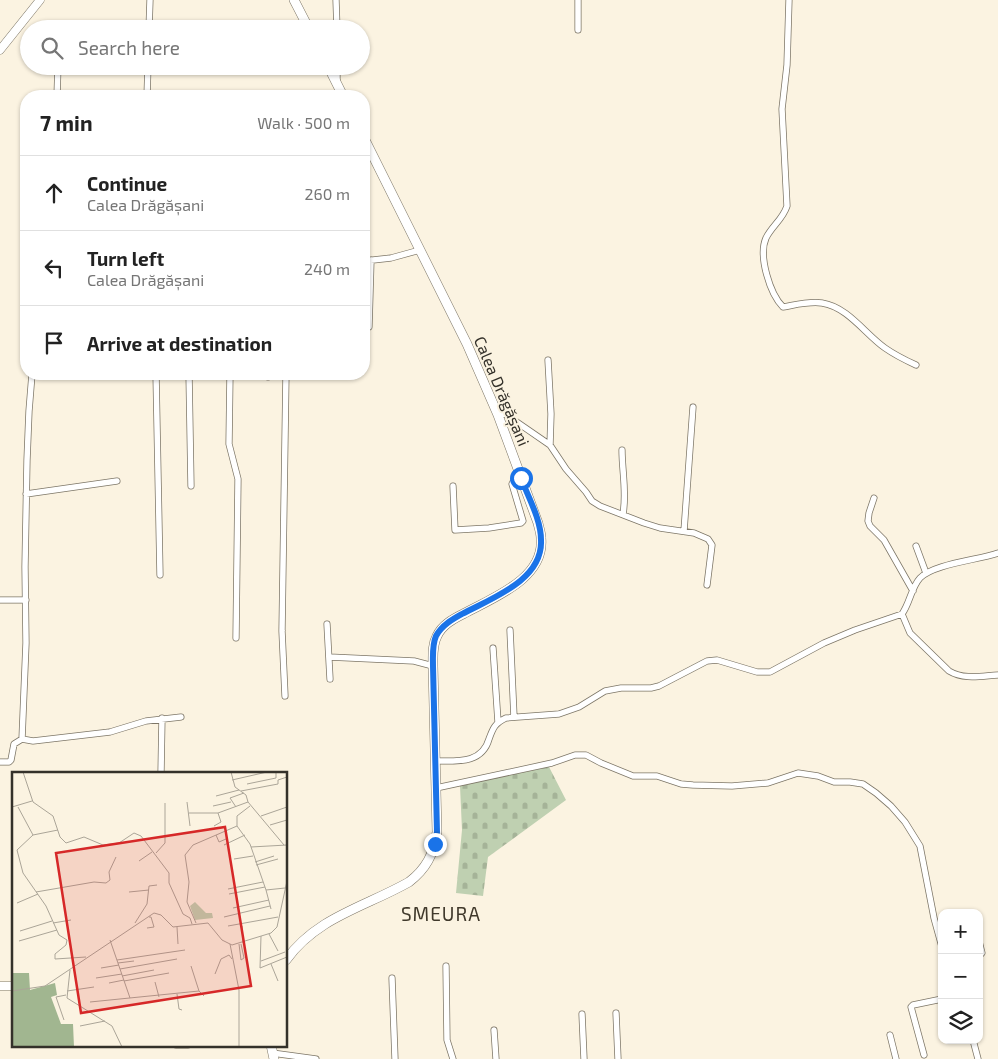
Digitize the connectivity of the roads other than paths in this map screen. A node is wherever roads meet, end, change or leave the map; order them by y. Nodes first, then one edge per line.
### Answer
1 (40, 0) edge
2 (150, 0) edge
3 (294, 0) edge
4 (336, 0) edge
5 (578, 0) edge
6 (789, 0) edge
7 (24, 20) edge
8 (149, 20) edge
9 (304, 20) edge
10 (337, 20) edge
11 (20, 25) edge
12 (578, 30) dead end
13 (0, 50) edge
14 (58, 75) edge
15 (148, 75) edge
16 (333, 75) edge
17 (337, 75) edge
18 (337, 83) junction
19 (57, 90) edge
20 (147, 90) edge
21 (340, 90) edge
22 (370, 150) edge
23 (420, 250) junction
24 (371, 260) joint
25 (370, 294) edge
26 (548, 360) dead end
27 (916, 365) dead end
28 (32, 380) edge
29 (156, 380) edge
30 (188, 380) edge
31 (230, 380) edge
32 (286, 380) edge
33 (693, 407) dead end
34 (498, 415) junction
35 (550, 445) junction
36 (622, 450) dead end
37 (521, 478) junction
38 (118, 481) dead end
39 (191, 486) dead end
40 (453, 486) dead end
41 (26, 494) junction
42 (874, 498) dead end
43 (623, 514) junction
44 (684, 531) junction
45 (916, 546) dead end
46 (998, 553) edge
47 (926, 573) junction
48 (160, 575) dead end
49 (706, 585) dead end
50 (913, 591) junction
51 (0, 600) edge
52 (26, 600) junction
53 (902, 614) junction
54 (327, 624) dead end
55 (510, 630) dead end
56 (236, 638) dead end
57 (493, 648) dead end
58 (329, 657) junction
59 (433, 666) junction
60 (998, 675) edge
61 (330, 679) dead end
62 (285, 696) dead end
63 (181, 717) dead end
64 (514, 717) junction
65 (162, 718) junction
66 (498, 722) junction
67 (22, 739) junction
68 (436, 761) junction
69 (0, 762) edge
70 (161, 772) edge
71 (436, 788) junction
72 (938, 932) edge
73 (288, 958) edge
74 (446, 966) dead end
75 (392, 978) dead end
76 (938, 1000) edge
77 (582, 1014) dead end
78 (616, 1014) dead end
79 (494, 1030) dead end
80 (890, 1035) dead end
81 (974, 1044) edge
82 (272, 1052) edge
83 (924, 1054) dead end
84 (316, 1059) edge
85 (395, 1059) edge
86 (453, 1059) edge
87 (496, 1059) edge
88 (584, 1059) edge
89 (618, 1059) edge
90 (896, 1059) edge
91 (978, 1059) edge

1 - 7 street
2 - 8 street
3 - 9 main road
4 - 10 street
5 - 12 street
6 - 27 street
11 - 13 street
14 - 19 street
15 - 20 street
16 - 18 main road
17 - 18 street
18 - 21 main road
22 - 23 main road, Calea Drăgășani
23 - 24 street
23 - 34 main road, Calea Drăgășani
24 - 25 street
26 - 35 street
28 - 41 street
29 - 48 street
30 - 39 street
31 - 56 street
32 - 62 street
33 - 44 street
34 - 35 street
34 - 37 main road, Calea Drăgășani
35 - 43 street
36 - 43 street
37 - 40 street
37 - 59 main road, Calea Drăgășani
38 - 41 street
41 - 52 street
42 - 50 street
43 - 44 street
44 - 49 street
45 - 47 street
46 - 47 street
47 - 50 street
50 - 53 street
51 - 52 street
52 - 67 street
53 - 60 street
53 - 64 street
54 - 58 street
55 - 64 street
57 - 66 street
58 - 59 street
58 - 61 street
59 - 68 main road, Calea Drăgășani
63 - 65 street
64 - 66 street
65 - 67 street
65 - 70 street
66 - 68 street
67 - 69 street
68 - 71 main road, Calea Drăgășani
71 - 72 street
71 - 73 main road, Calea Drăgășani
74 - 86 street
75 - 85 street
76 - 83 street
77 - 88 street
78 - 89 street
79 - 87 street
80 - 90 street
81 - 91 street
82 - 84 street

